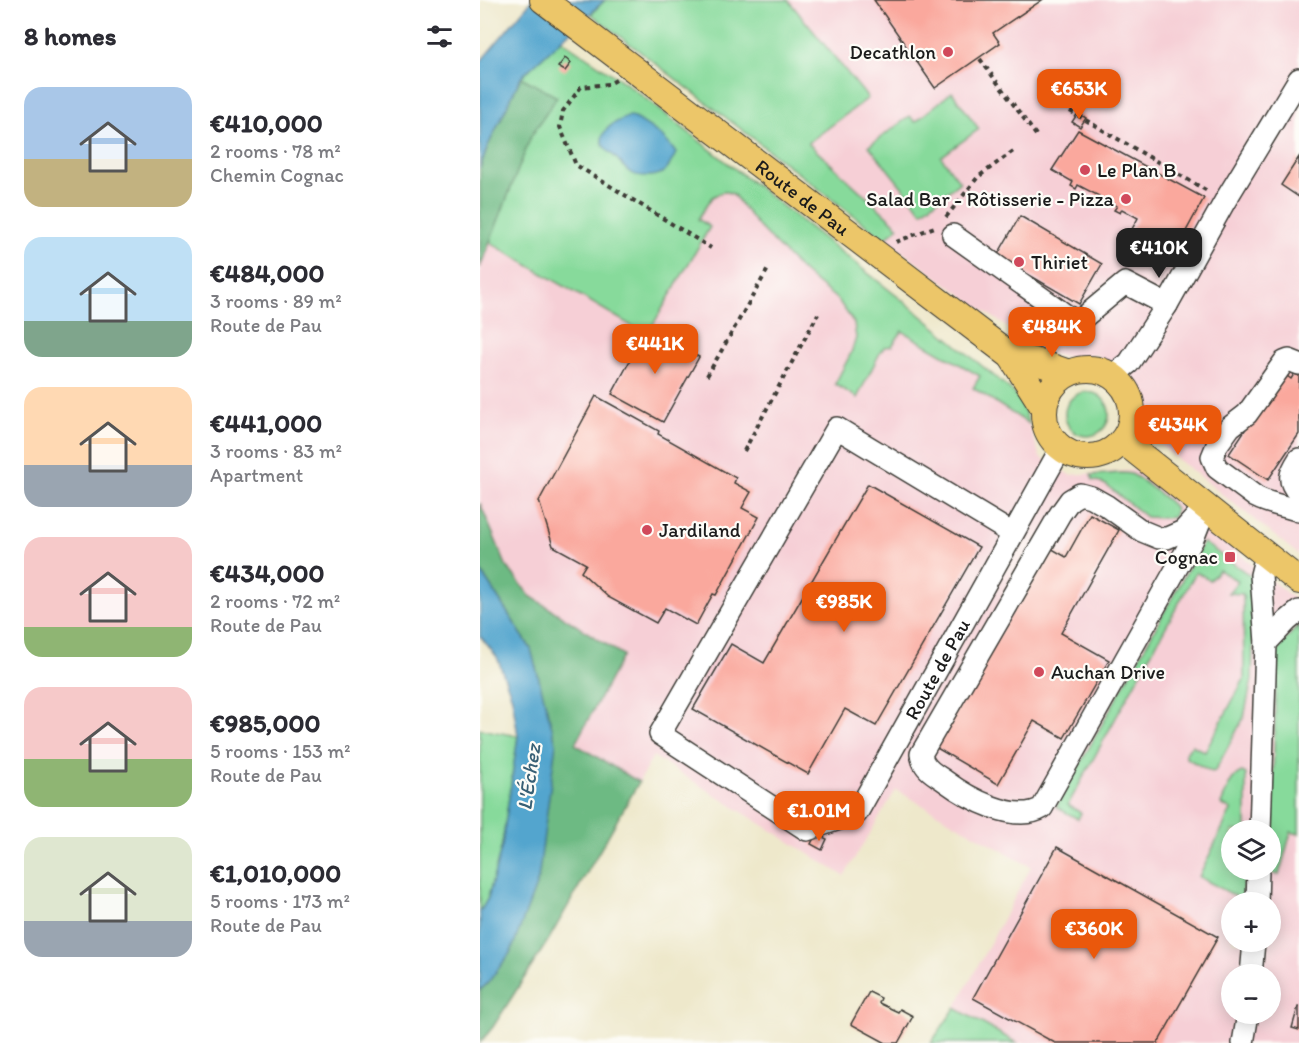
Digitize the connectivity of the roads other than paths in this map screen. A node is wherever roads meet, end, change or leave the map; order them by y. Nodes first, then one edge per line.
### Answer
1 (543, 0) edge
2 (1299, 79) edge
3 (953, 235) dead end
4 (1167, 305) junction
5 (1011, 356) junction
6 (1299, 364) edge
7 (1069, 373) junction
8 (1112, 376) junction
9 (1044, 408) junction
10 (1123, 441) junction
11 (1061, 448) junction
12 (1299, 459) edge
13 (1299, 494) edge
14 (1206, 506) junction
15 (1299, 511) edge
16 (1014, 534) junction
17 (1266, 555) junction
18 (1299, 581) edge
19 (1299, 611) edge
20 (1266, 643) junction
21 (1260, 820) edge
22 (1246, 1024) edge
23 (1243, 1043) edge

1 - 5 main road, Route de Pau
2 - 4 street
3 - 4 street
4 - 8 street
5 - 7 main road, Route de Pau
5 - 9 main road, Route de Pau
6 - 15 street
7 - 8 main road, Route de Pau
7 - 9 main road
8 - 10 main road
9 - 11 main road, Route de Pau
10 - 11 main road
10 - 14 main road
11 - 16 street, Route de Pau
12 - 13 street
14 - 14 street
14 - 17 main road
16 - 16 street, Route de Pau
17 - 18 main road
17 - 20 street
19 - 20 street
20 - 21 street
22 - 23 street

